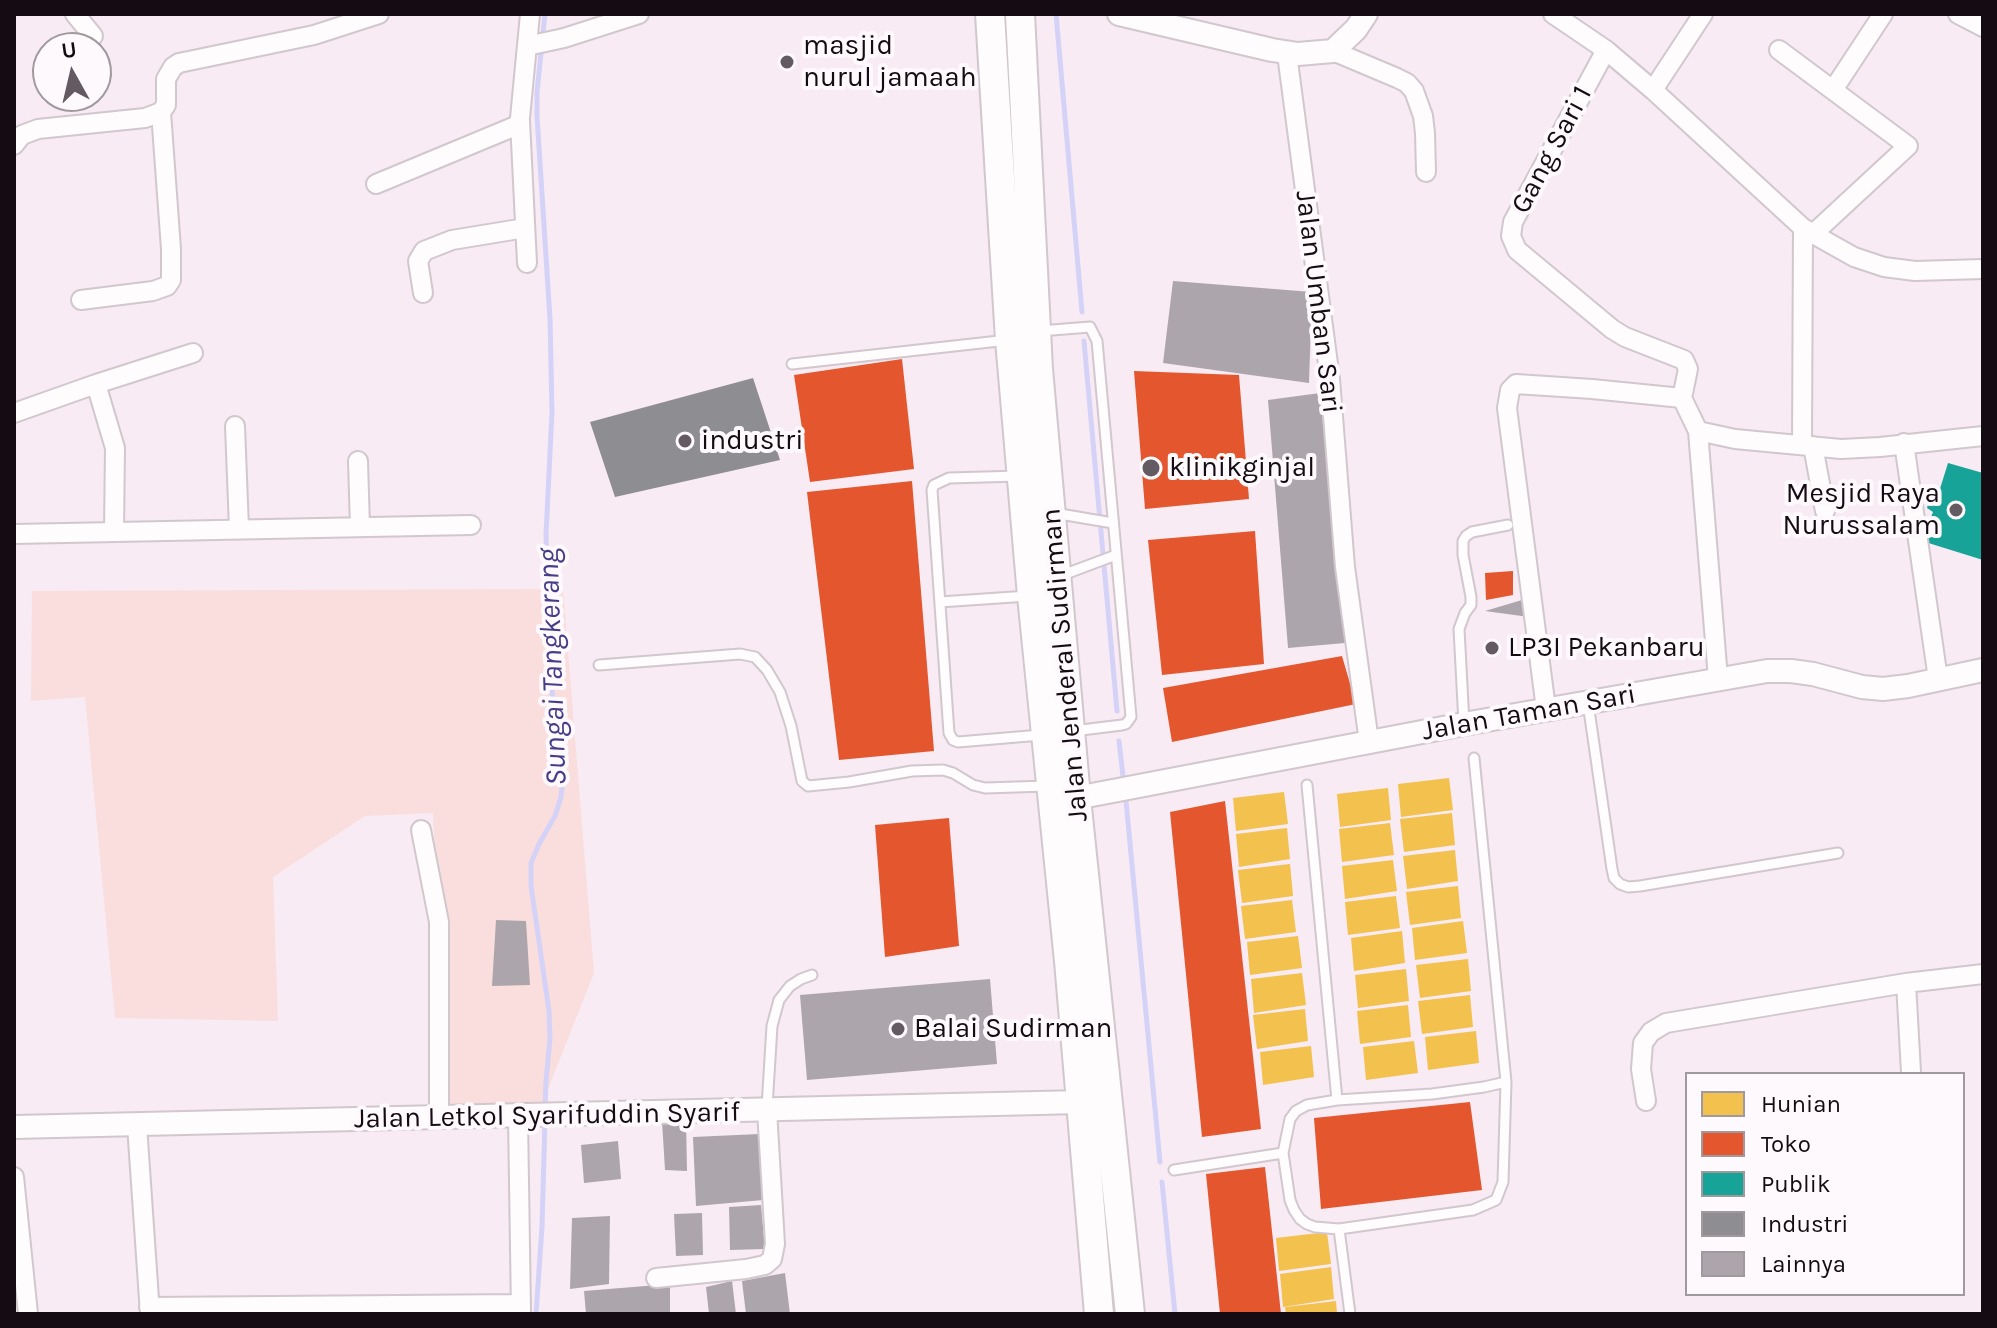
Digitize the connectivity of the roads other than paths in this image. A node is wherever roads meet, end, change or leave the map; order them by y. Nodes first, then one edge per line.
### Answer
1 (75, 14) edge
2 (379, 14) edge
3 (530, 14) edge
4 (639, 14) edge
5 (990, 14) edge
6 (1020, 14) edge
7 (1119, 14) edge
8 (1366, 14) edge
9 (1553, 14) edge
10 (1703, 14) edge
11 (1883, 14) edge
12 (1958, 14) edge
13 (1983, 27) edge
14 (90, 32) edge
15 (527, 46) junction
16 (1606, 50) junction
17 (1779, 50) dead end
18 (1333, 51) junction
19 (1287, 54) junction
20 (1653, 90) junction
21 (1833, 90) junction
22 (161, 112) junction
23 (520, 121) junction
24 (14, 145) edge
25 (1426, 172) dead end
26 (376, 184) dead end
27 (525, 228) junction
28 (1808, 231) junction
29 (527, 263) dead end
30 (1983, 269) edge
31 (423, 293) dead end
32 (81, 300) dead end
33 (1036, 331) junction
34 (1010, 340) junction
35 (193, 353) dead end
36 (792, 364) dead end
37 (96, 384) junction
38 (1682, 398) junction
39 (14, 413) edge
40 (235, 426) dead end
41 (1698, 431) junction
42 (1983, 436) edge
43 (1904, 443) junction
44 (1807, 446) junction
45 (358, 461) dead end
46 (1023, 476) junction
47 (1825, 511) dead end
48 (1051, 512) junction
49 (1110, 522) junction
50 (471, 525) dead end
51 (1508, 525) dead end
52 (360, 527) junction
53 (239, 529) junction
54 (114, 531) junction
55 (14, 534) edge
56 (1113, 556) junction
57 (1057, 577) junction
58 (1032, 596) junction
59 (940, 602) junction
60 (599, 665) dead end
61 (1983, 670) edge
62 (1718, 679) junction
63 (1938, 679) junction
64 (1588, 703) junction
65 (1546, 709) junction
66 (1464, 724) junction
67 (1058, 733) junction
68 (1369, 742) junction
69 (1474, 758) dead end
70 (1307, 785) dead end
71 (1064, 792) junction
72 (421, 830) dead end
73 (1838, 853) dead end
74 (1983, 974) edge
75 (812, 975) dead end
76 (1906, 983) junction
77 (1911, 1072) dead end
78 (1506, 1082) junction
79 (1337, 1100) junction
80 (1646, 1101) dead end
81 (1081, 1102) junction
82 (767, 1110) junction
83 (522, 1116) junction
84 (439, 1118) junction
85 (137, 1125) junction
86 (14, 1127) edge
87 (1283, 1153) junction
88 (1174, 1170) dead end
89 (14, 1177) edge
90 (1339, 1229) junction
91 (656, 1278) dead end
92 (521, 1309) edge
93 (149, 1310) edge
94 (28, 1314) edge
95 (1099, 1314) edge
96 (1130, 1314) edge
97 (1350, 1314) edge

1 - 14 street
2 - 22 street
3 - 15 street
4 - 15 street
5 - 34 main road, Jalan Jenderal Sudirman
6 - 33 main road, Jalan Jenderal Sudirman
7 - 19 street
8 - 18 street
9 - 16 street
10 - 20 street
11 - 21 street
12 - 13 street
15 - 23 street
16 - 20 street
16 - 38 street, Gang Sari 1
17 - 21 street
18 - 19 street
18 - 25 street
19 - 68 street, Jalan Umban Sari
20 - 28 street
21 - 28 street
22 - 24 street
22 - 32 street
23 - 26 street
23 - 27 street
27 - 29 street
27 - 31 street
28 - 30 street
28 - 44 street
33 - 48 main road, Jalan Jenderal Sudirman
33 - 49 lane
34 - 36 lane
34 - 46 main road, Jalan Jenderal Sudirman
35 - 37 street
37 - 39 street
37 - 54 street
38 - 41 street
38 - 65 street
40 - 53 street
41 - 44 street
41 - 62 street
42 - 43 street
43 - 44 street
43 - 63 street
44 - 47 street
45 - 52 street
46 - 58 main road, Jalan Jenderal Sudirman
46 - 59 lane
48 - 49 lane
48 - 57 main road, Jalan Jenderal Sudirman
49 - 56 lane
50 - 52 street
51 - 66 lane
52 - 53 street
53 - 54 street
54 - 55 street
56 - 57 lane
56 - 67 lane
57 - 67 main road, Jalan Jenderal Sudirman
58 - 59 lane
58 - 67 main road, Jalan Jenderal Sudirman
59 - 67 lane
60 - 71 lane
61 - 63 street, Jalan Taman Sari
62 - 63 street, Jalan Taman Sari
62 - 64 street, Jalan Taman Sari
64 - 65 street, Jalan Taman Sari
64 - 73 lane
65 - 66 street, Jalan Taman Sari
66 - 68 street, Jalan Taman Sari
67 - 71 main road, Jalan Jenderal Sudirman
68 - 71 street, Jalan Taman Sari
69 - 78 lane
70 - 79 lane
71 - 81 main road, Jalan Jenderal Sudirman
71 - 96 main road, Jalan Jenderal Sudirman
72 - 84 street
74 - 76 street
75 - 82 lane
76 - 77 street
76 - 80 street
78 - 79 lane
78 - 90 lane
79 - 87 lane
81 - 82 street, Jalan Letkol Syarifuddin Syarif
81 - 95 main road, Jalan Jenderal Sudirman
82 - 83 street, Jalan Letkol Syarifuddin Syarif
82 - 91 street
83 - 84 street, Jalan Letkol Syarifuddin Syarif
83 - 92 street
84 - 85 street, Jalan Letkol Syarifuddin Syarif
85 - 86 street, Jalan Letkol Syarifuddin Syarif
85 - 93 street
87 - 88 lane
87 - 90 lane
89 - 94 street
90 - 97 lane
92 - 93 street

